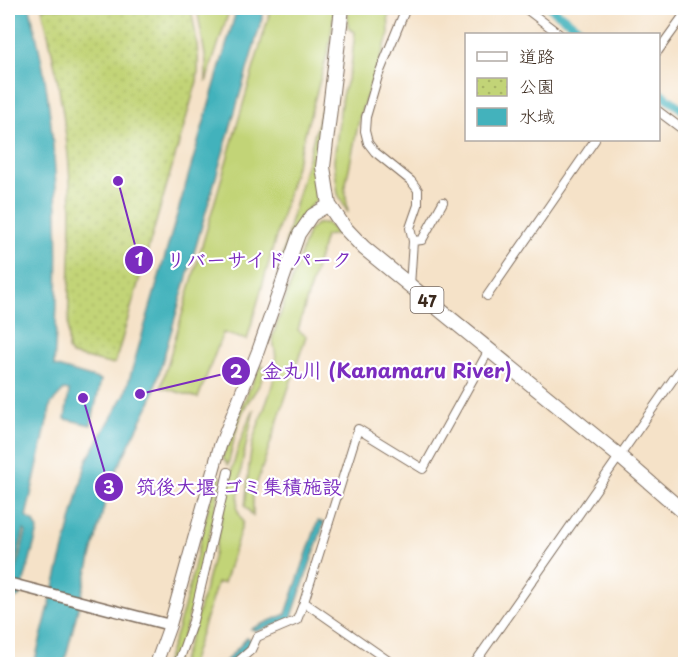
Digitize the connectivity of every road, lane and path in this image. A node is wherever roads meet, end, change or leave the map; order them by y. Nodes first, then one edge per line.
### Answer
1 (342, 8) edge
2 (406, 8) edge
3 (525, 8) edge
4 (686, 12) edge
5 (559, 33) edge
6 (660, 48) edge
7 (660, 112) edge
8 (686, 132) edge
9 (594, 141) edge
10 (443, 202) dead end
11 (329, 205) junction
12 (413, 241) junction
13 (410, 287) junction
14 (487, 296) dead end
15 (489, 350) junction
16 (686, 361) edge
17 (618, 455) junction
18 (228, 472) dead end
19 (684, 513) edge
20 (686, 533) edge
21 (8, 583) edge
22 (304, 602) junction
23 (165, 624) junction
24 (686, 660) edge
25 (156, 664) edge
26 (178, 664) edge
27 (235, 664) edge
28 (393, 664) edge
29 (474, 664) edge
30 (682, 664) edge

1 - 11 main road, 47
2 - 12 street
3 - 5 street
4 - 6 street
7 - 8 street
9 - 14 street
10 - 12 street
11 - 13 main road, 47
11 - 23 main road
12 - 13 street
13 - 15 main road, 47
15 - 17 main road, 47
15 - 22 street
16 - 17 street
17 - 19 main road, 47
17 - 29 street
18 - 26 street
19 - 20 street
21 - 23 street
22 - 27 street
22 - 28 street
23 - 25 main road
24 - 30 street

